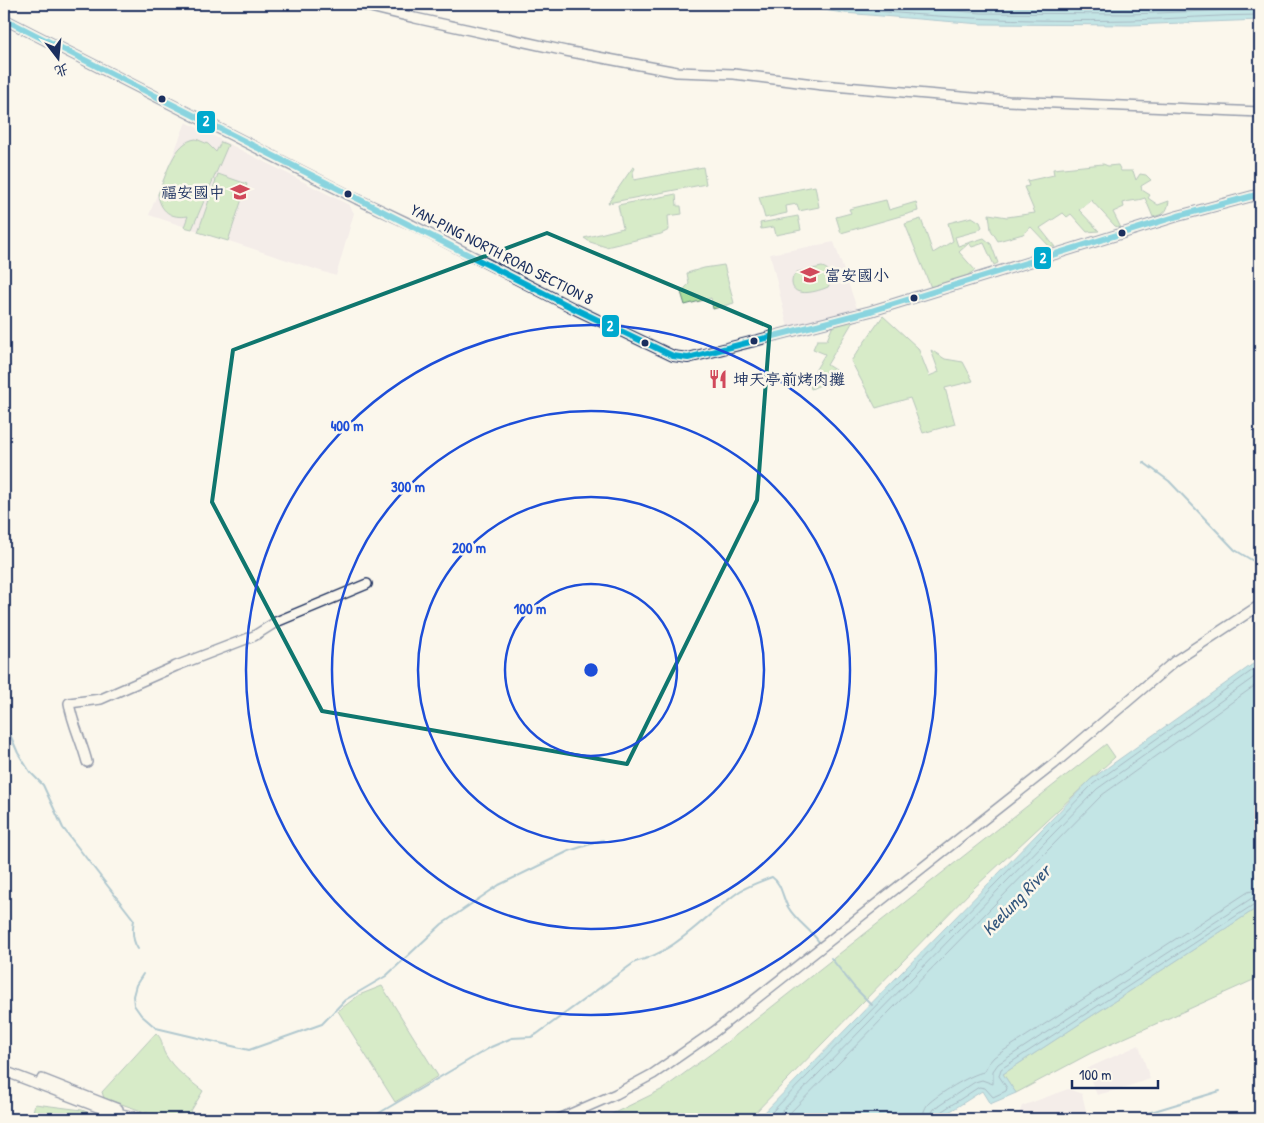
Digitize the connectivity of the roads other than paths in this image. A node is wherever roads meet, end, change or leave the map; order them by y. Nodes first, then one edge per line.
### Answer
1 (358, 4) edge
2 (4, 19) edge
3 (1260, 112) edge
4 (1260, 194) edge
5 (367, 584) dead end
6 (1260, 605) edge
7 (87, 762) dead end
8 (4, 1065) edge
9 (4, 1071) edge
10 (134, 1116) junction
11 (144, 1119) edge
12 (559, 1119) edge

1 - 3 street
2 - 4 street, YAN-PING NORTH ROAD SECTION 8
5 - 7 street
6 - 12 street
8 - 10 street
9 - 10 street
10 - 11 street

